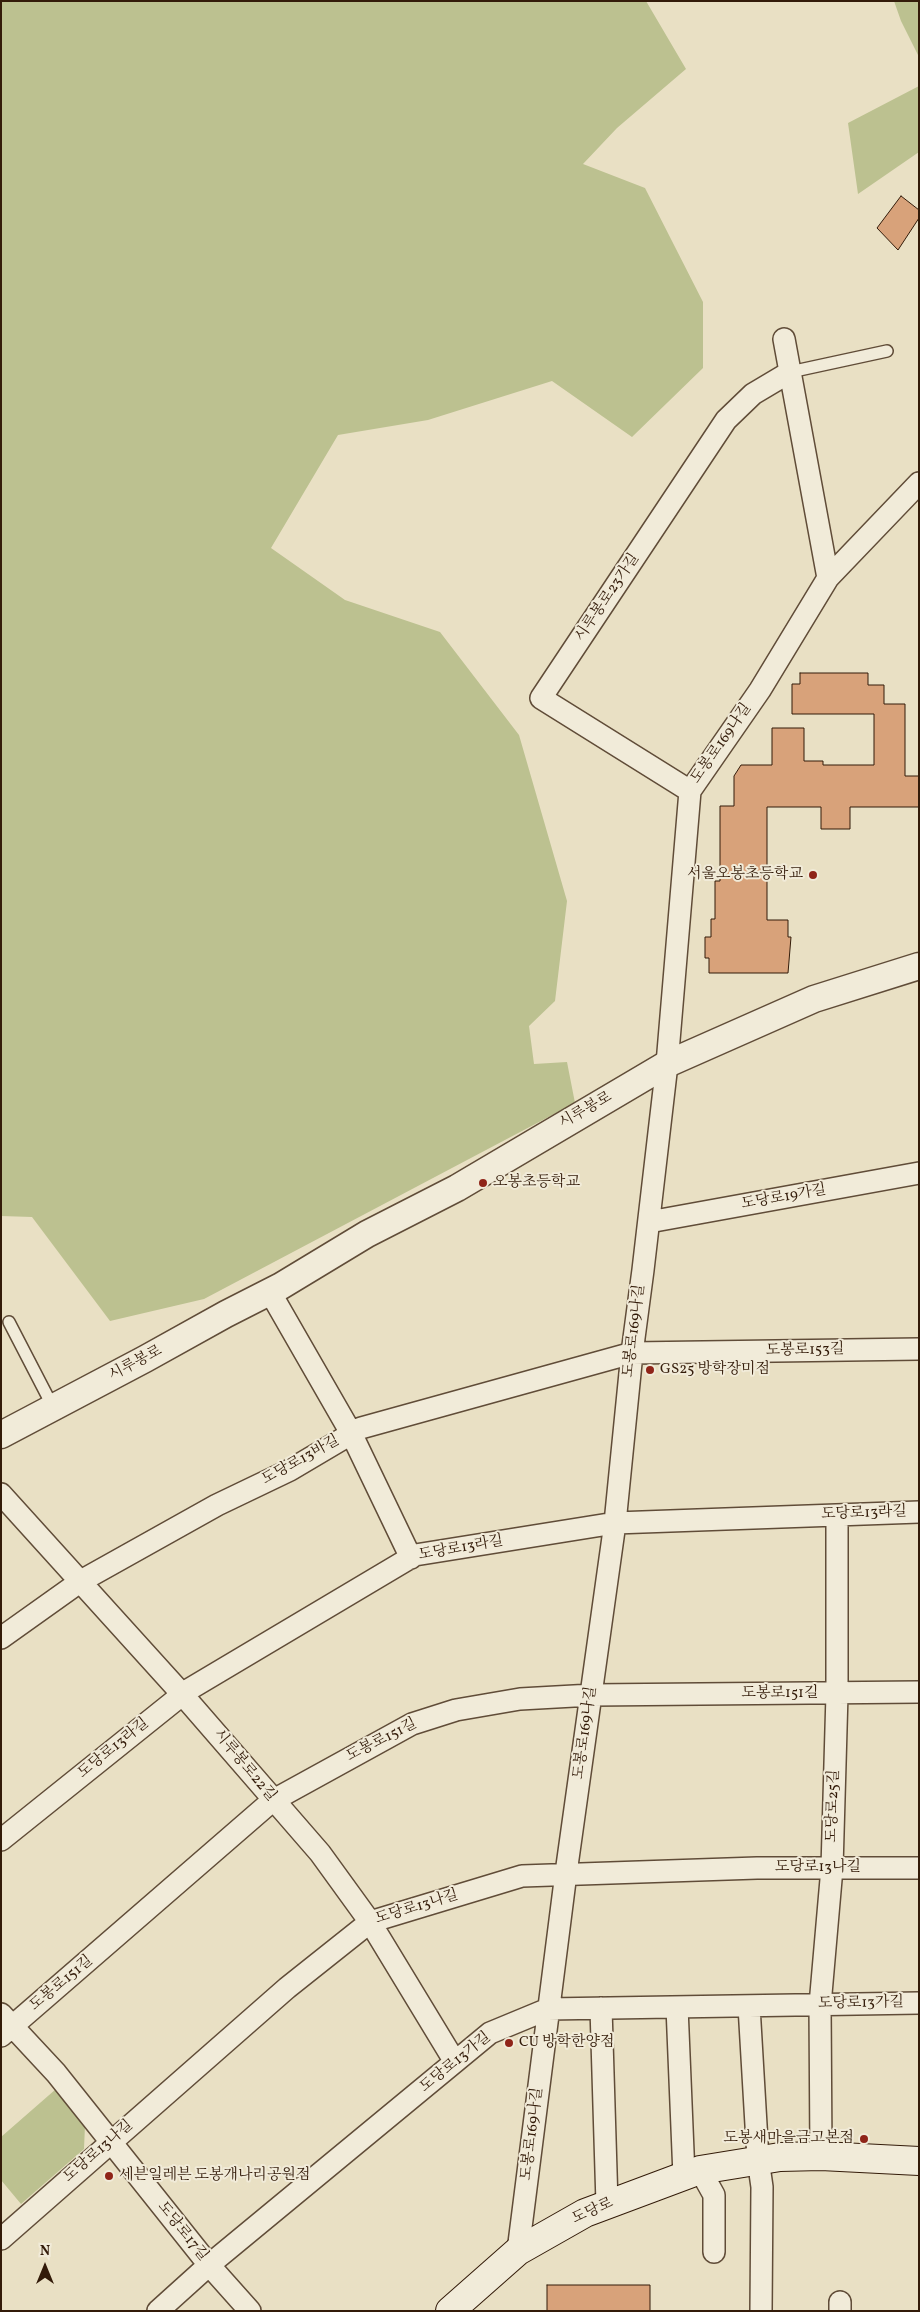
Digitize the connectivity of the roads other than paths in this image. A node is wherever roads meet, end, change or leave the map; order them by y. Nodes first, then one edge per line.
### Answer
1 (784, 339) dead end
2 (887, 351) dead end
3 (790, 372) junction
4 (919, 483) edge
5 (828, 578) junction
6 (690, 791) junction
7 (919, 966) edge
8 (666, 1064) junction
9 (919, 1173) edge
10 (649, 1222) junction
11 (270, 1292) junction
12 (9, 1322) dead end
13 (919, 1349) edge
14 (632, 1353) junction
15 (54, 1407) junction
16 (352, 1433) junction
17 (1, 1435) edge
18 (1, 1494) edge
19 (919, 1512) edge
20 (837, 1515) junction
21 (615, 1523) junction
22 (411, 1558) junction
23 (81, 1581) junction
24 (1, 1638) edge
25 (919, 1692) edge
26 (182, 1694) junction
27 (837, 1694) junction
28 (592, 1695) junction
29 (272, 1801) junction
30 (1, 1840) edge
31 (832, 1868) junction
32 (919, 1868) edge
33 (566, 1873) junction
34 (370, 1922) junction
35 (919, 2003) edge
36 (820, 2005) junction
37 (749, 2006) junction
38 (677, 2007) junction
39 (601, 2008) junction
40 (548, 2009) junction
41 (5, 2026) edge
42 (455, 2062) junction
43 (110, 2143) junction
44 (821, 2156) junction
45 (758, 2159) junction
46 (919, 2161) edge
47 (692, 2173) junction
48 (607, 2204) junction
49 (1, 2239) edge
50 (518, 2252) junction
51 (714, 2252) dead end
52 (209, 2265) junction
53 (158, 2311) edge
54 (250, 2311) edge
55 (450, 2311) edge
56 (761, 2311) edge

1 - 3 street
2 - 3 lane
3 - 5 street
3 - 6 street, 시루봉로23가길
4 - 5 street, 도봉로169나길
5 - 6 street, 도봉로169나길
6 - 8 street, 도봉로169나길
7 - 8 street, 시루봉로
8 - 10 street, 도봉로169나길
8 - 11 street, 시루봉로
9 - 10 street, 도당로19가길
10 - 14 street, 도봉로169나길
11 - 15 street, 시루봉로
11 - 16 street
12 - 15 lane
13 - 14 street, 도봉로153길
14 - 16 street, 도당로13바길
14 - 21 street, 도봉로169나길
15 - 17 street, 시루봉로
16 - 22 street
16 - 23 street, 도당로13바길
18 - 23 street, 시루봉로22길
19 - 20 street, 도당로13라길
20 - 21 street, 도당로13라길
20 - 27 street, 도당로25길
21 - 22 street, 도당로13라길
21 - 28 street, 도봉로169나길
22 - 26 street, 도당로13라길
23 - 24 street, 도당로13바길
23 - 26 street, 시루봉로22길
25 - 27 street, 도봉로151길
26 - 29 street, 시루봉로22길
26 - 30 street, 도당로13라길
27 - 28 street, 도봉로151길
27 - 31 street, 도당로25길
28 - 29 street, 도봉로151길
28 - 33 street, 도봉로169나길
29 - 34 street, 시루봉로22길
29 - 41 street, 도봉로151길
31 - 32 street, 도당로13나길
31 - 33 street, 도당로13나길
31 - 36 street, 도당로25길
33 - 34 street, 도당로13나길
33 - 40 street, 도봉로169나길
34 - 42 street, 시루봉로22길
34 - 43 street, 도당로13나길
35 - 36 street, 도당로13가길
36 - 37 street, 도당로13가길
36 - 44 street, 도당로25길
37 - 38 street, 도당로13가길
37 - 45 street
38 - 39 street, 도당로13가길
38 - 47 street
39 - 40 street, 도당로13가길
39 - 48 street
40 - 42 street, 도당로13가길
40 - 50 street, 도봉로169나길
41 - 43 street, 도당로17길
42 - 52 street, 도당로13가길
43 - 49 street, 도당로13나길
43 - 52 street, 도당로17길
44 - 45 main road, 도당로
44 - 46 main road, 도당로
45 - 47 main road, 도당로
45 - 56 street
47 - 48 main road, 도당로
47 - 51 street
48 - 50 main road, 도당로
50 - 55 main road, 도당로
52 - 53 street, 도당로13가길
52 - 54 street, 도당로17길

